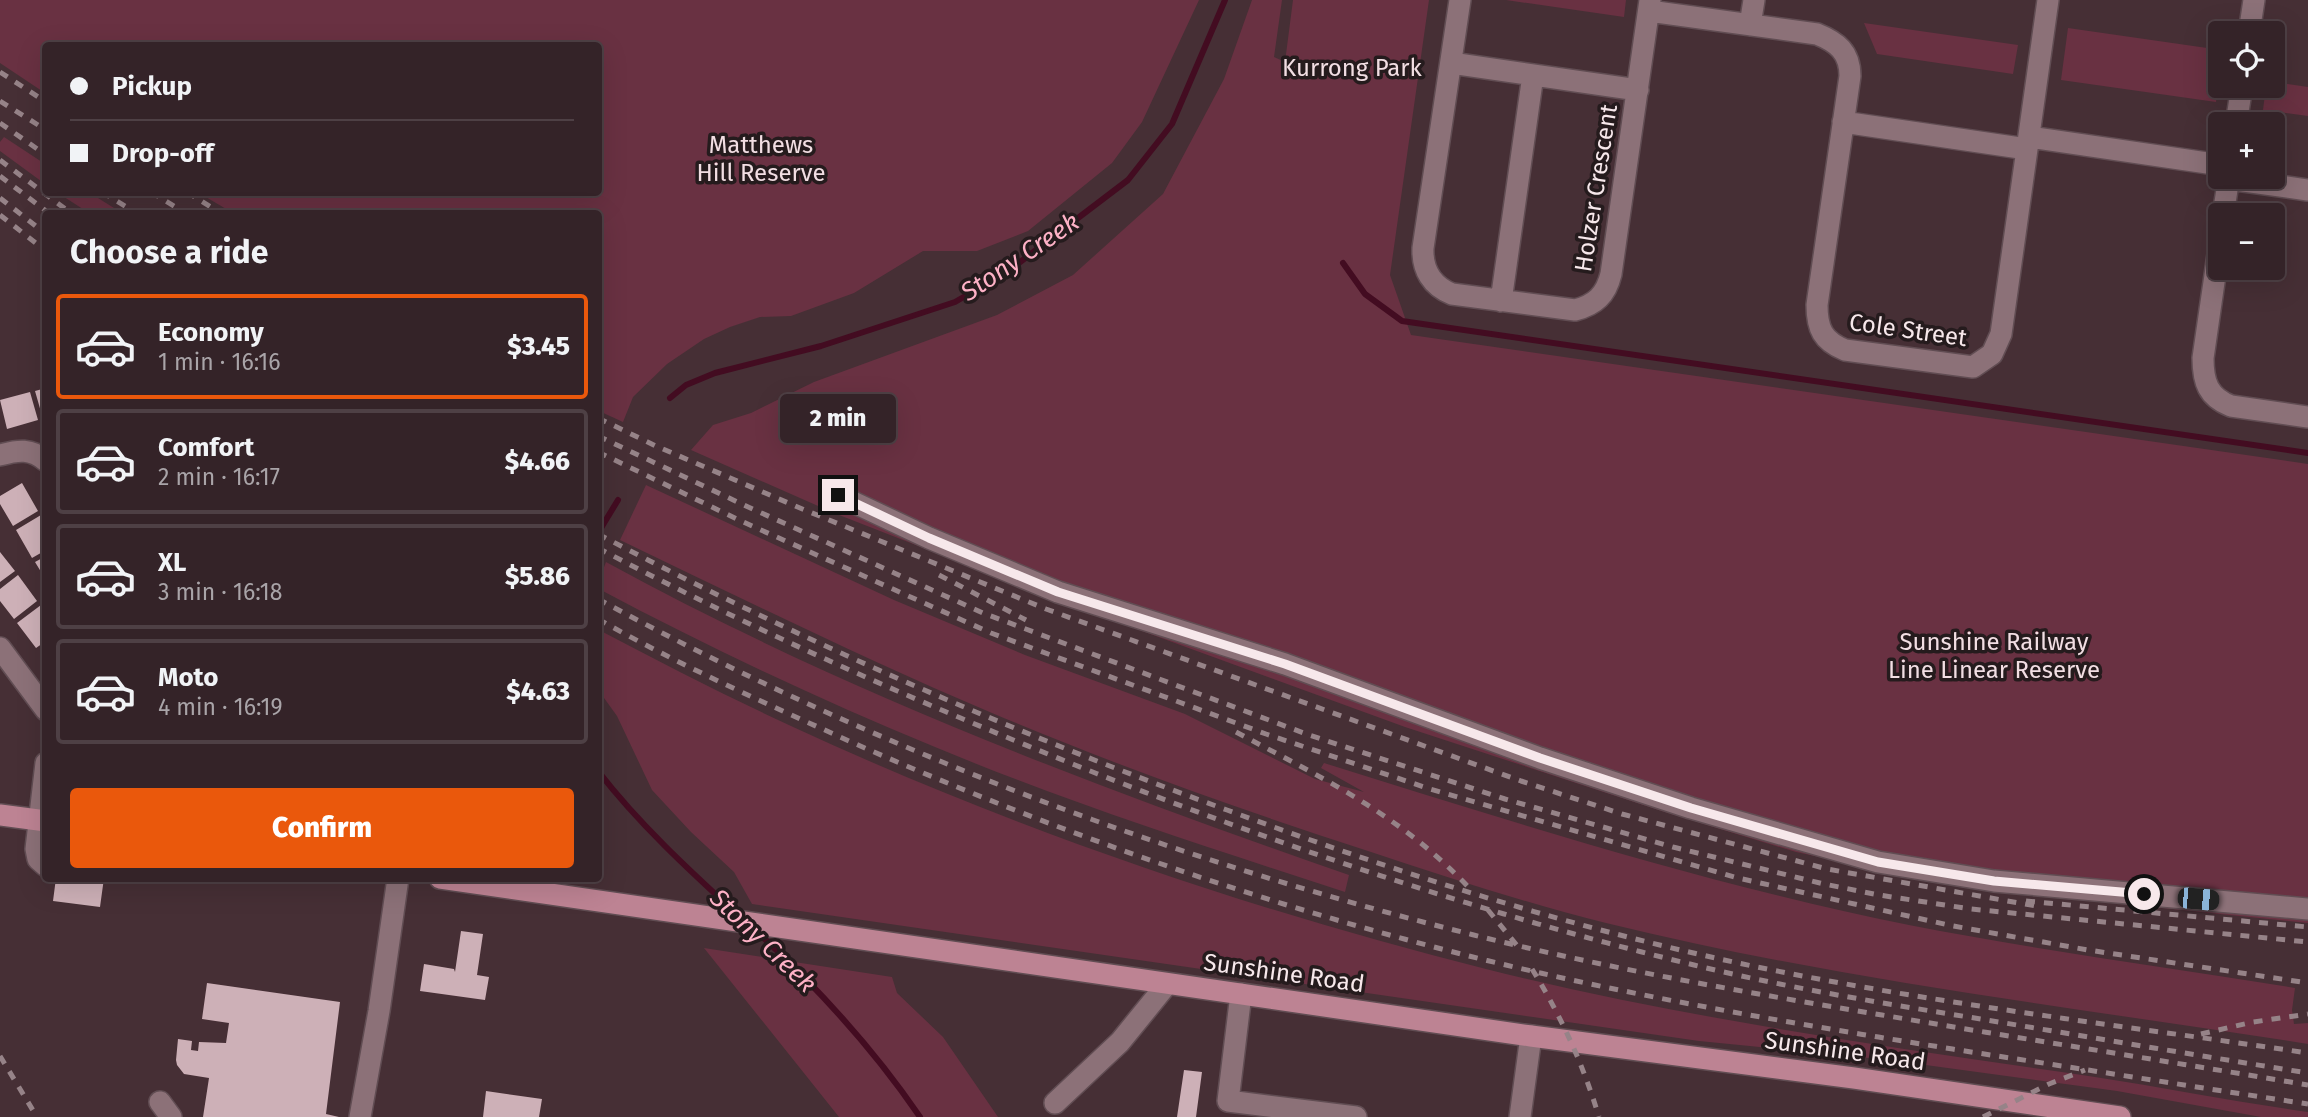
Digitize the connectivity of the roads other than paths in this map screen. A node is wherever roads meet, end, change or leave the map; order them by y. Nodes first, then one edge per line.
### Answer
1 (1460, 0) edge
2 (1754, 0) edge
3 (2048, 0) edge
4 (2254, 0) edge
5 (1649, 6) edge
6 (2251, 21) edge
7 (1750, 25) junction
8 (1451, 63) junction
9 (1533, 75) junction
10 (1637, 90) junction
11 (1843, 122) junction
12 (2028, 143) junction
13 (2208, 170) edge
14 (2285, 185) edge
15 (2308, 190) edge
16 (2214, 280) edge
17 (1501, 301) junction
18 (2308, 417) edge
19 (0, 455) edge
20 (42, 459) edge
21 (838, 495) dead end
22 (0, 648) edge
23 (42, 705) edge
24 (0, 815) edge
25 (41, 821) edge
26 (42, 862) edge
27 (397, 882) edge
28 (485, 882) edge
29 (507, 884) edge
30 (2308, 909) edge
31 (1167, 984) junction
32 (1241, 994) junction
33 (1531, 1036) junction
34 (1055, 1103) dead end
35 (2109, 1116) edge
36 (360, 1117) edge
37 (1356, 1117) edge
38 (1520, 1117) edge

1 - 8 street, Holzer Crescent
2 - 7 street
3 - 12 street, Cole Street
4 - 6 street
5 - 7 street, Cole Street
5 - 10 street, Holzer Crescent
7 - 11 street, Cole Street
8 - 9 street
8 - 17 street, Holzer Crescent
9 - 10 street
9 - 17 street
10 - 17 street, Holzer Crescent
11 - 12 street
11 - 12 street, Cole Street
12 - 13 street
14 - 15 street
16 - 18 street
19 - 20 street
21 - 30 street
22 - 23 street
24 - 25 main road
25 - 26 street
27 - 36 street
28 - 29 main road, Sunshine Road
29 - 31 main road, Sunshine Road
31 - 32 main road, Sunshine Road
31 - 34 street
32 - 33 main road, Sunshine Road
32 - 37 street
33 - 35 main road, Sunshine Road
33 - 38 street

